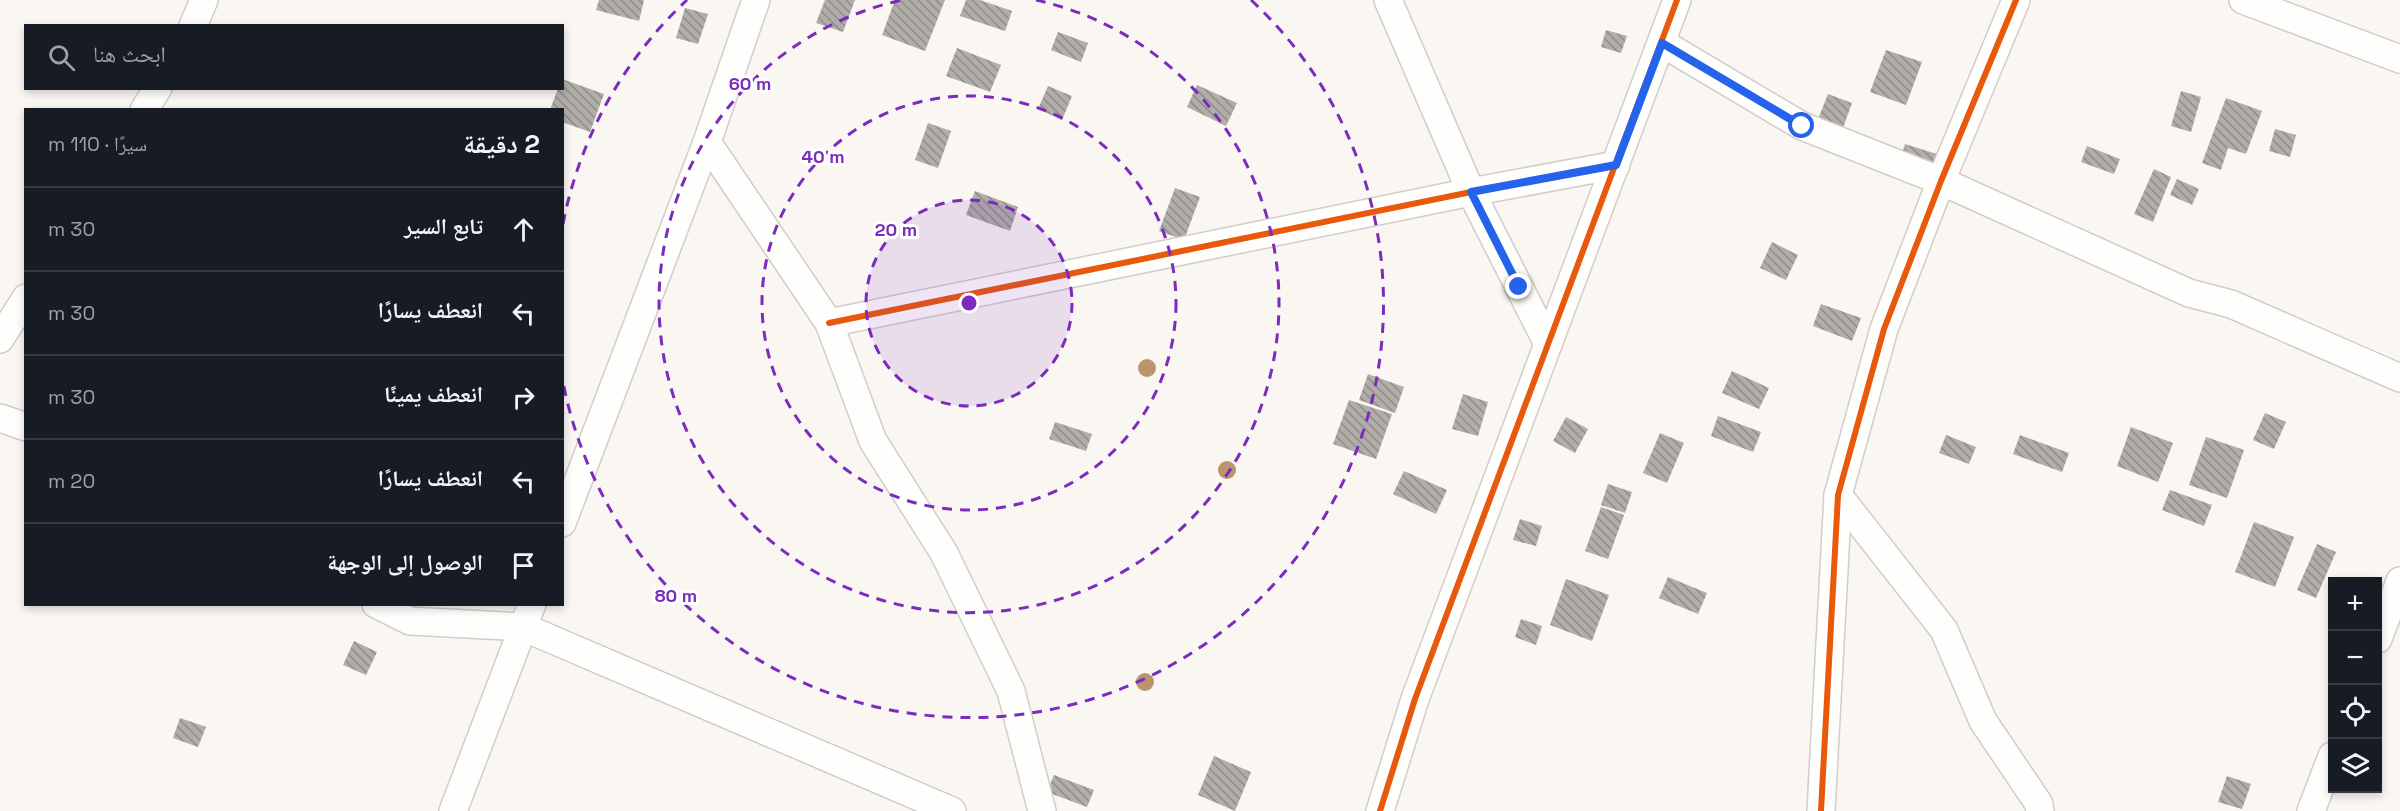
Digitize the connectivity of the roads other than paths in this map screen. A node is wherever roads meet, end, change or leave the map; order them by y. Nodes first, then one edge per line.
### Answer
1 (204, 0) edge
2 (756, 0) edge
3 (1389, 0) edge
4 (1677, 0) edge
5 (2016, 0) edge
6 (2245, 0) edge
7 (194, 24) edge
8 (1662, 43) junction
9 (2400, 59) edge
10 (157, 90) edge
11 (145, 108) edge
12 (707, 142) junction
13 (1616, 165) junction
14 (1941, 181) junction
15 (1471, 192) junction
16 (24, 301) edge
17 (830, 323) junction
18 (0, 339) edge
19 (1548, 344) junction
20 (2400, 378) edge
21 (0, 418) edge
22 (24, 426) edge
23 (1838, 495) junction
24 (564, 518) edge
25 (2400, 581) edge
26 (380, 606) edge
27 (527, 616) edge
28 (2381, 631) edge
29 (2328, 766) edge
30 (453, 811) edge
31 (952, 811) edge
32 (1042, 811) edge
33 (1380, 811) edge
34 (1821, 811) edge
35 (2040, 811) edge
36 (2311, 811) edge

1 - 7 street
2 - 12 street
3 - 15 street
4 - 8 street
5 - 14 street
6 - 9 street
8 - 13 street
8 - 14 street
10 - 11 street
12 - 17 street
12 - 24 street
13 - 15 street
13 - 19 street
14 - 20 street
14 - 23 street
15 - 17 street
15 - 19 street
16 - 18 street
17 - 32 street
19 - 33 street
21 - 22 street
23 - 34 street
23 - 35 street
25 - 28 street
26 - 27 street
27 - 30 street
27 - 31 street
29 - 36 street

